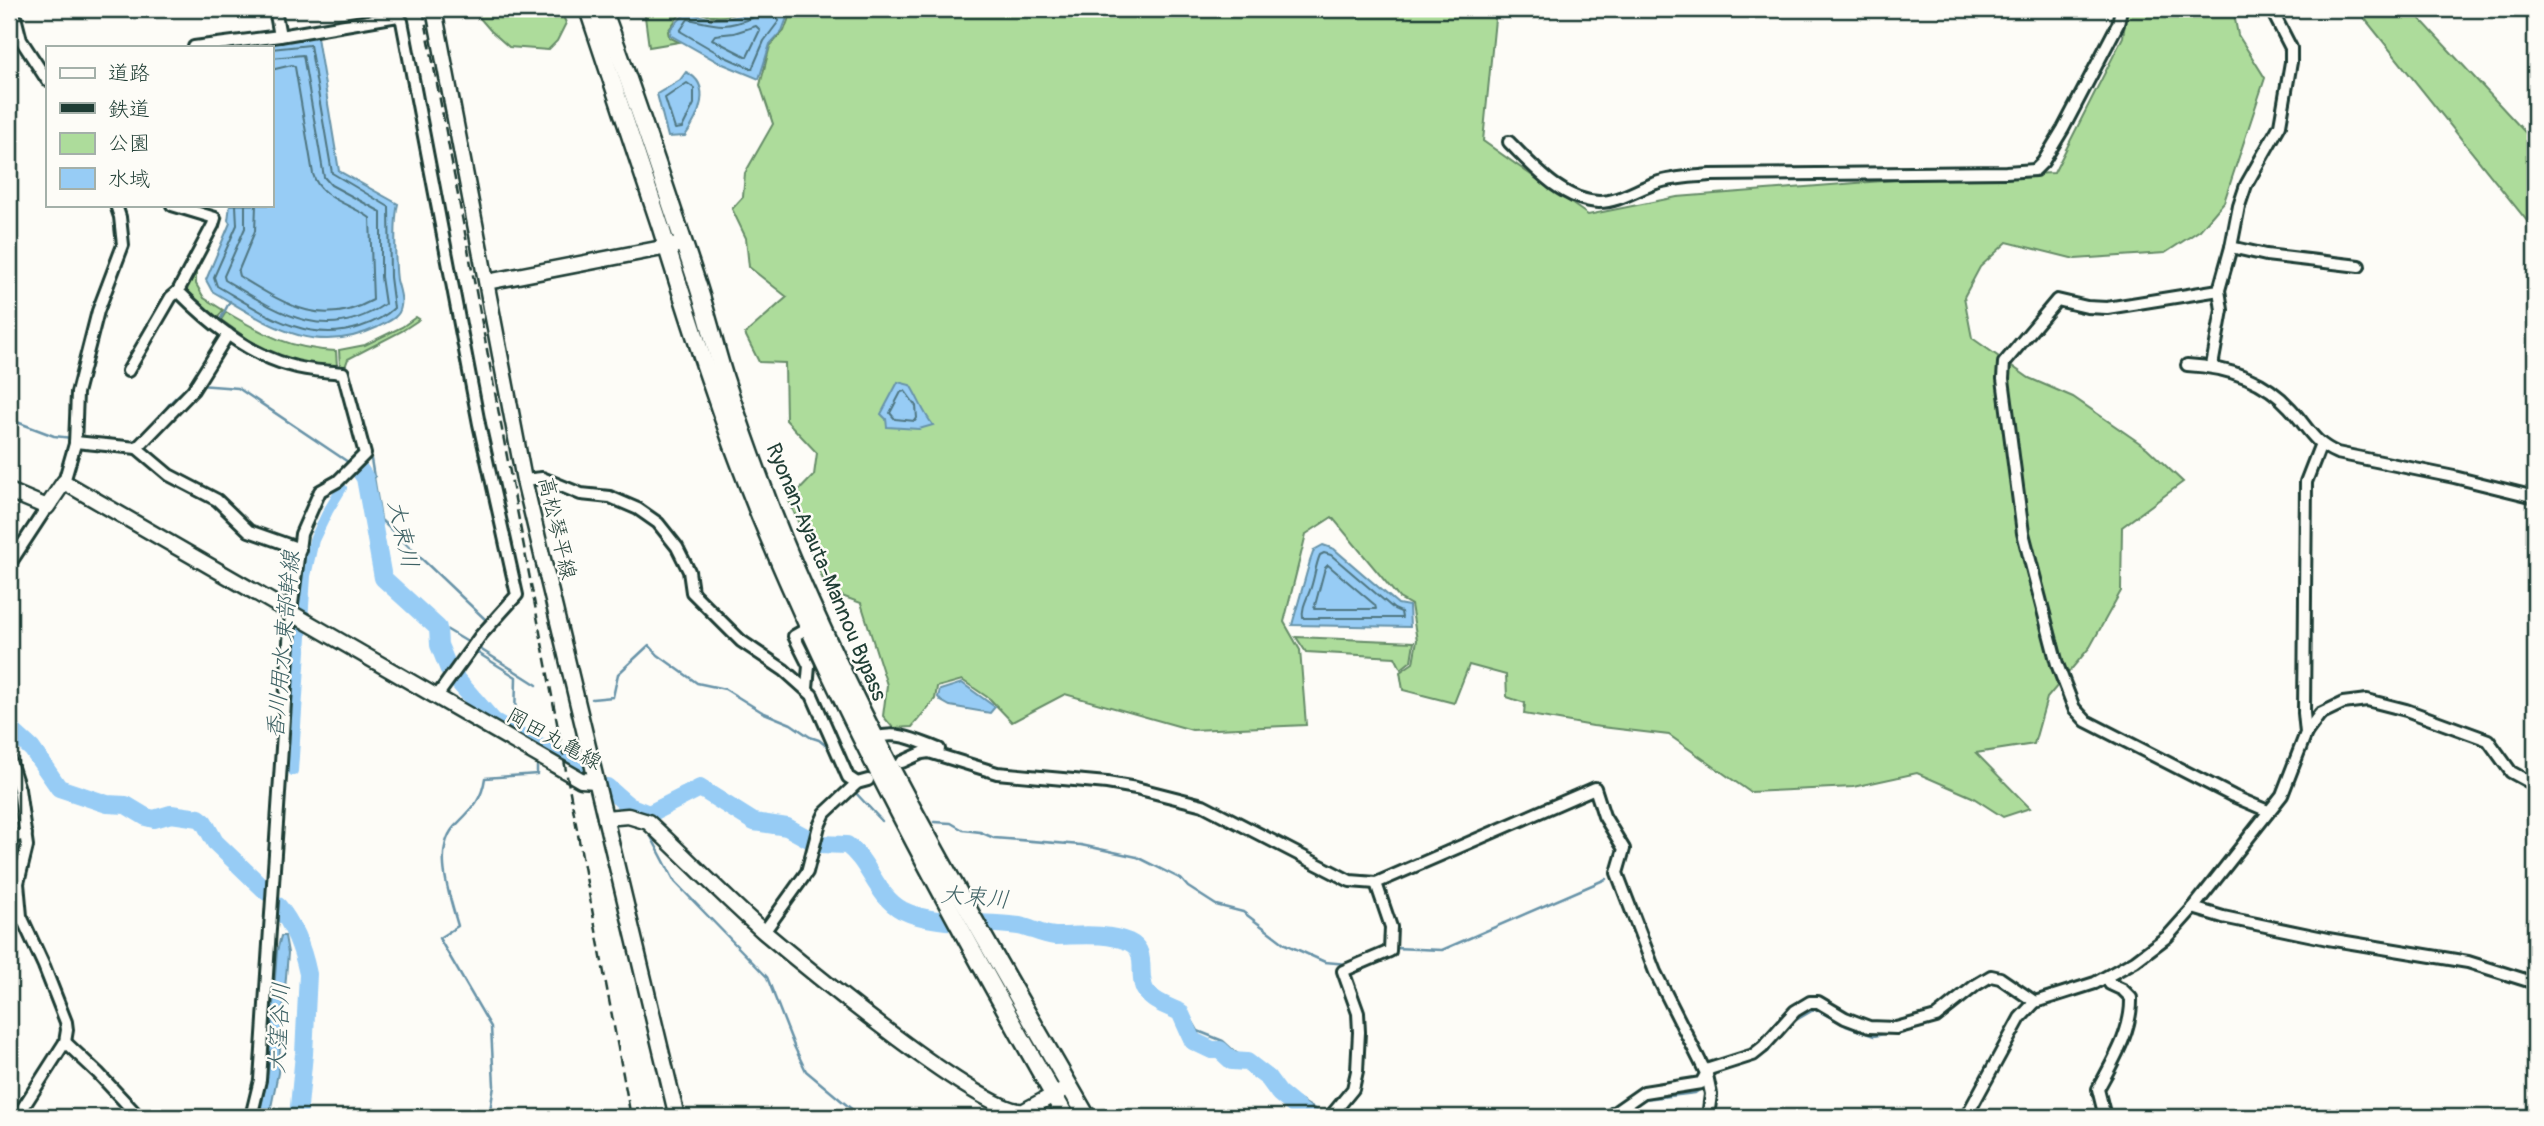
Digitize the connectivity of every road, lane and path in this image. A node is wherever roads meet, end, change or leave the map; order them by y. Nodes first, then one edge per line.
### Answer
1 (13, 9) edge
2 (275, 9) edge
3 (434, 9) edge
4 (588, 9) edge
5 (603, 9) edge
6 (2121, 9) edge
7 (2271, 9) edge
8 (280, 36) junction
9 (202, 46) edge
10 (46, 78) edge
11 (1509, 142) dead end
12 (116, 206) edge
13 (175, 206) edge
14 (675, 246) junction
15 (2231, 247) junction
16 (2359, 266) dead end
17 (487, 282) junction
18 (2219, 290) junction
19 (178, 291) junction
20 (228, 334) junction
21 (2187, 365) dead end
22 (2212, 366) junction
23 (128, 371) dead end
24 (74, 439) junction
25 (2320, 446) junction
26 (137, 448) junction
27 (524, 480) junction
28 (64, 482) junction
29 (9, 491) edge
30 (2535, 497) edge
31 (47, 507) junction
32 (300, 549) junction
33 (9, 565) edge
34 (294, 614) junction
35 (808, 628) junction
36 (807, 688) junction
37 (437, 696) junction
38 (2306, 733) junction
39 (875, 738) junction
40 (9, 758) edge
41 (951, 759) junction
42 (902, 762) dead end
43 (596, 781) junction
44 (2535, 785) edge
45 (2268, 811) junction
46 (605, 818) junction
47 (26, 834) junction
48 (9, 838) edge
49 (1376, 883) junction
50 (959, 908) junction
51 (2193, 908) junction
52 (764, 932) junction
53 (2107, 977) junction
54 (2535, 983) edge
55 (2032, 1005) junction
56 (65, 1042) junction
57 (1708, 1078) junction
58 (1061, 1091) junction
59 (1332, 1116) edge
60 (17, 1117) edge
61 (139, 1117) edge
62 (251, 1117) edge
63 (677, 1117) edge
64 (1066, 1117) edge
65 (1087, 1117) edge
66 (1608, 1117) edge
67 (1708, 1117) edge
68 (1966, 1117) edge
69 (2105, 1117) edge

1 - 10 street
2 - 8 street
3 - 17 main road, 高松琴平線
4 - 14 highway, Ryonan-Ayauta-Mannou Bypass
5 - 14 highway, Ryonan-Ayauta-Mannou Bypass
6 - 11 street
7 - 15 street
8 - 9 street
8 - 37 street
12 - 24 street
13 - 19 street
14 - 17 main road
14 - 35 highway, Ryonan-Ayauta-Mannou Bypass
14 - 39 highway, Ryonan-Ayauta-Mannou Bypass
15 - 16 street
15 - 18 street
17 - 27 main road, 高松琴平線
18 - 22 street
18 - 45 street
19 - 20 street
19 - 23 street
20 - 26 street
20 - 32 street
21 - 22 street
22 - 25 street
24 - 26 street
24 - 28 street
25 - 30 street
25 - 38 street
26 - 32 street
27 - 36 street
27 - 43 main road, 高松琴平線
28 - 31 main road
28 - 34 main road, 岡田丸亀線
29 - 31 main road
31 - 33 street
32 - 34 street
34 - 37 main road, 岡田丸亀線
34 - 62 street
35 - 36 street
35 - 50 highway, Ryonan-Ayauta-Mannou Bypass
36 - 52 street
37 - 43 main road, 岡田丸亀線
38 - 44 street
38 - 45 street
39 - 41 street
39 - 50 highway, Ryonan-Ayauta-Mannou Bypass
40 - 47 street
41 - 42 street
41 - 49 street
43 - 46 main road, 岡田丸亀線
45 - 51 street
46 - 52 main road
46 - 63 main road
47 - 48 street
47 - 56 street
49 - 57 street
49 - 59 street
50 - 58 highway, Ryonan-Ayauta-Mannou Bypass
50 - 58 highway, Ryonan-Ayauta-Mannou Bypass
51 - 53 street
51 - 54 street
52 - 58 main road
53 - 55 street
53 - 69 street
55 - 57 street
55 - 68 street
56 - 60 street
56 - 61 street
57 - 66 street
57 - 67 street
58 - 64 highway, Ryonan-Ayauta-Mannou Bypass
58 - 65 highway, Ryonan-Ayauta-Mannou Bypass

